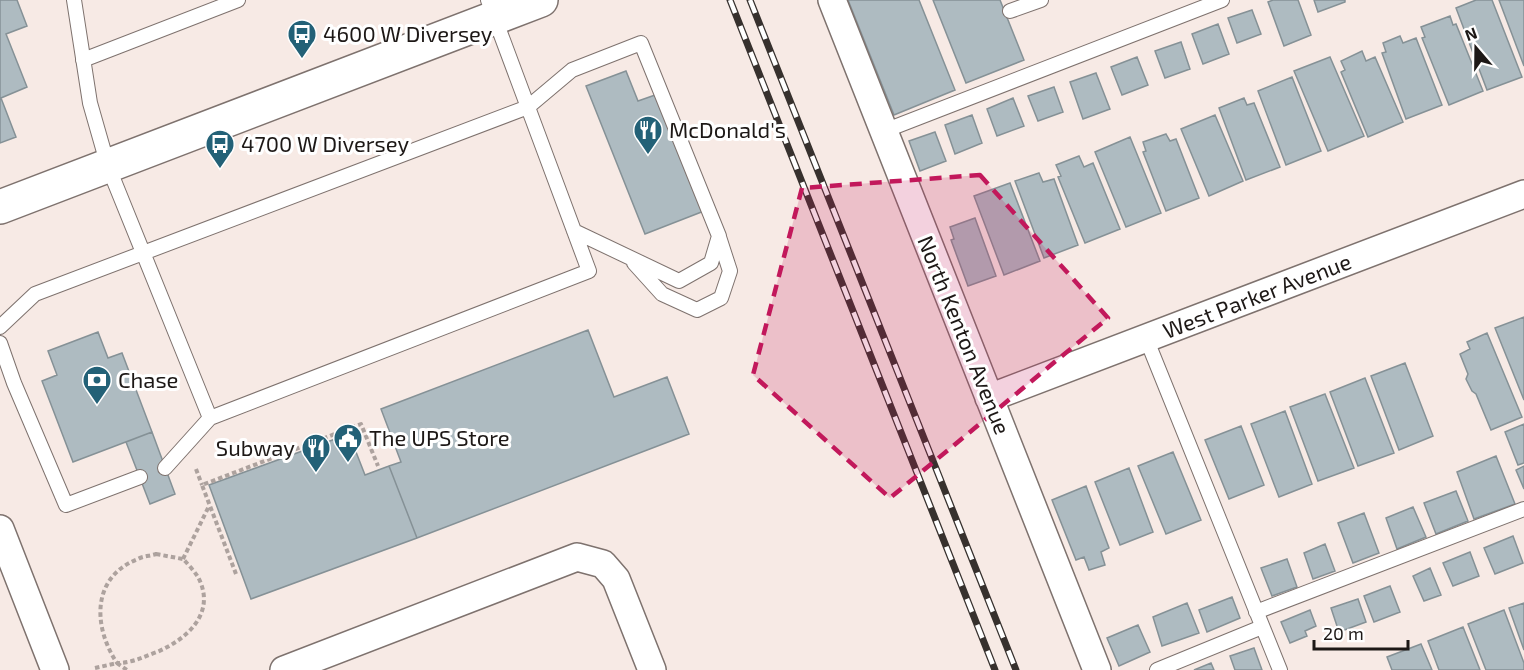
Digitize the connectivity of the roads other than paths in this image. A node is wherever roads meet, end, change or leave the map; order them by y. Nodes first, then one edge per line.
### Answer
1 (74, 0) edge
2 (238, 0) edge
3 (541, 0) edge
4 (832, 0) edge
5 (1041, 0) edge
6 (1222, 0) edge
7 (491, 9) edge
8 (1010, 12) dead end
9 (83, 60) junction
10 (528, 107) junction
11 (884, 131) junction
12 (108, 166) junction
13 (1524, 194) edge
14 (0, 207) edge
15 (574, 231) junction
16 (719, 236) junction
17 (143, 253) junction
18 (628, 257) junction
19 (0, 327) edge
20 (1146, 338) junction
21 (0, 343) edge
22 (14, 383) junction
23 (0, 388) edge
24 (989, 398) junction
25 (210, 418) junction
26 (165, 468) dead end
27 (140, 477) dead end
28 (1524, 508) edge
29 (0, 529) edge
30 (1256, 612) junction
31 (1262, 627) junction
32 (313, 665) edge
33 (55, 670) edge
34 (284, 670) edge
35 (652, 670) edge
36 (1097, 670) edge
37 (1157, 670) edge
38 (1280, 670) edge

1 - 9 lane
2 - 9 lane
3 - 7 main road
4 - 11 street, North Kenton Avenue
5 - 8 lane
6 - 11 lane
7 - 10 lane
7 - 12 main road
9 - 12 lane
10 - 15 lane
10 - 16 lane
10 - 17 lane
11 - 24 street, North Kenton Avenue
12 - 14 main road
12 - 17 lane
13 - 20 street, West Parker Avenue
15 - 18 lane
15 - 25 lane
16 - 18 lane
16 - 18 lane
17 - 19 lane
17 - 25 lane
20 - 24 street, West Parker Avenue
20 - 30 lane
21 - 22 lane
22 - 23 lane
22 - 27 lane
24 - 36 street, North Kenton Avenue
25 - 26 lane
28 - 30 lane
29 - 33 street
30 - 31 lane
31 - 37 lane
31 - 38 lane
32 - 34 street
32 - 35 street

